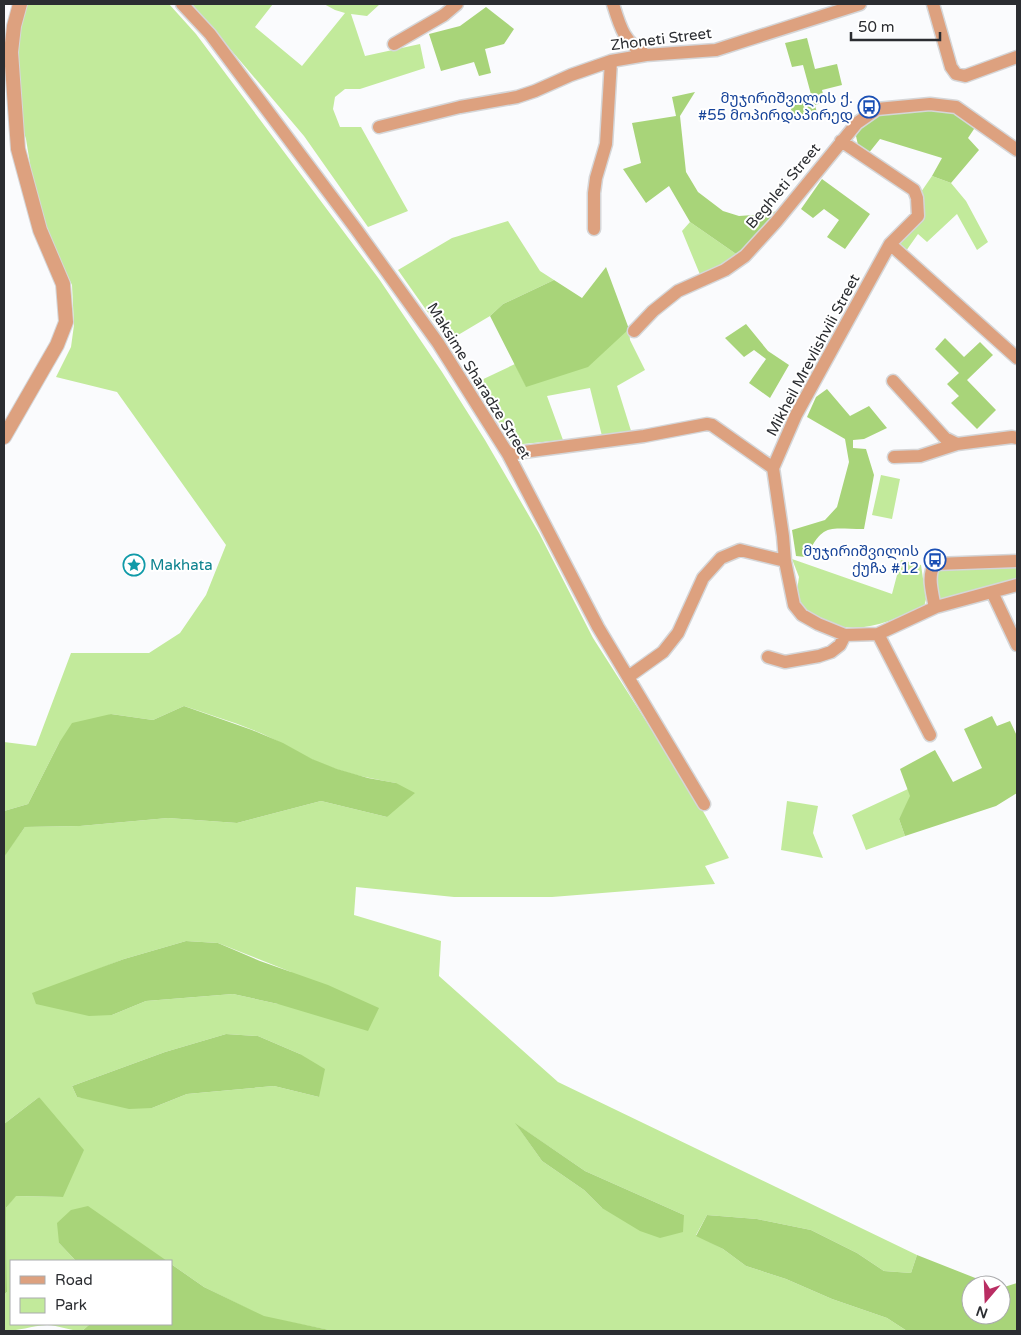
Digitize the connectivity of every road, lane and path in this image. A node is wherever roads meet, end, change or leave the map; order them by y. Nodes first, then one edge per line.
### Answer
1 (20, 4) edge
2 (182, 4) edge
3 (457, 4) edge
4 (613, 4) edge
5 (860, 4) edge
6 (933, 4) edge
7 (394, 44) dead end
8 (646, 55) junction
9 (1017, 57) edge
10 (612, 61) junction
11 (379, 127) dead end
12 (841, 142) junction
13 (1017, 150) edge
14 (594, 230) dead end
15 (890, 244) junction
16 (634, 331) dead end
17 (1017, 358) edge
18 (893, 381) dead end
19 (4, 437) edge
20 (1017, 438) edge
21 (957, 444) junction
22 (508, 454) junction
23 (894, 457) dead end
24 (773, 468) junction
25 (785, 561) junction
26 (1017, 561) edge
27 (1017, 585) edge
28 (992, 592) junction
29 (936, 607) junction
30 (878, 634) junction
31 (846, 635) junction
32 (1017, 645) edge
33 (768, 657) dead end
34 (628, 677) junction
35 (930, 735) dead end
36 (704, 804) dead end

1 - 19 street
2 - 22 street, Maksime Sharadze Street
3 - 7 street
4 - 8 street
5 - 8 street, Zhoneti Street
6 - 9 street
8 - 10 street, Zhoneti Street
10 - 11 street, Zhoneti Street
10 - 14 street
12 - 13 street, Beghleti Street
12 - 15 street, Mikheil Mrevlishvili Street
12 - 16 street, Beghleti Street
15 - 17 street
15 - 24 street, Mikheil Mrevlishvili Street
18 - 21 street
20 - 21 street
21 - 23 street
22 - 24 street
22 - 34 street, Maksime Sharadze Street
24 - 25 street
25 - 31 street
25 - 34 street
26 - 29 street
27 - 28 street
28 - 29 street
28 - 32 street
29 - 30 street
30 - 31 street
30 - 35 street
31 - 33 street
34 - 36 street, Maksime Sharadze Street

